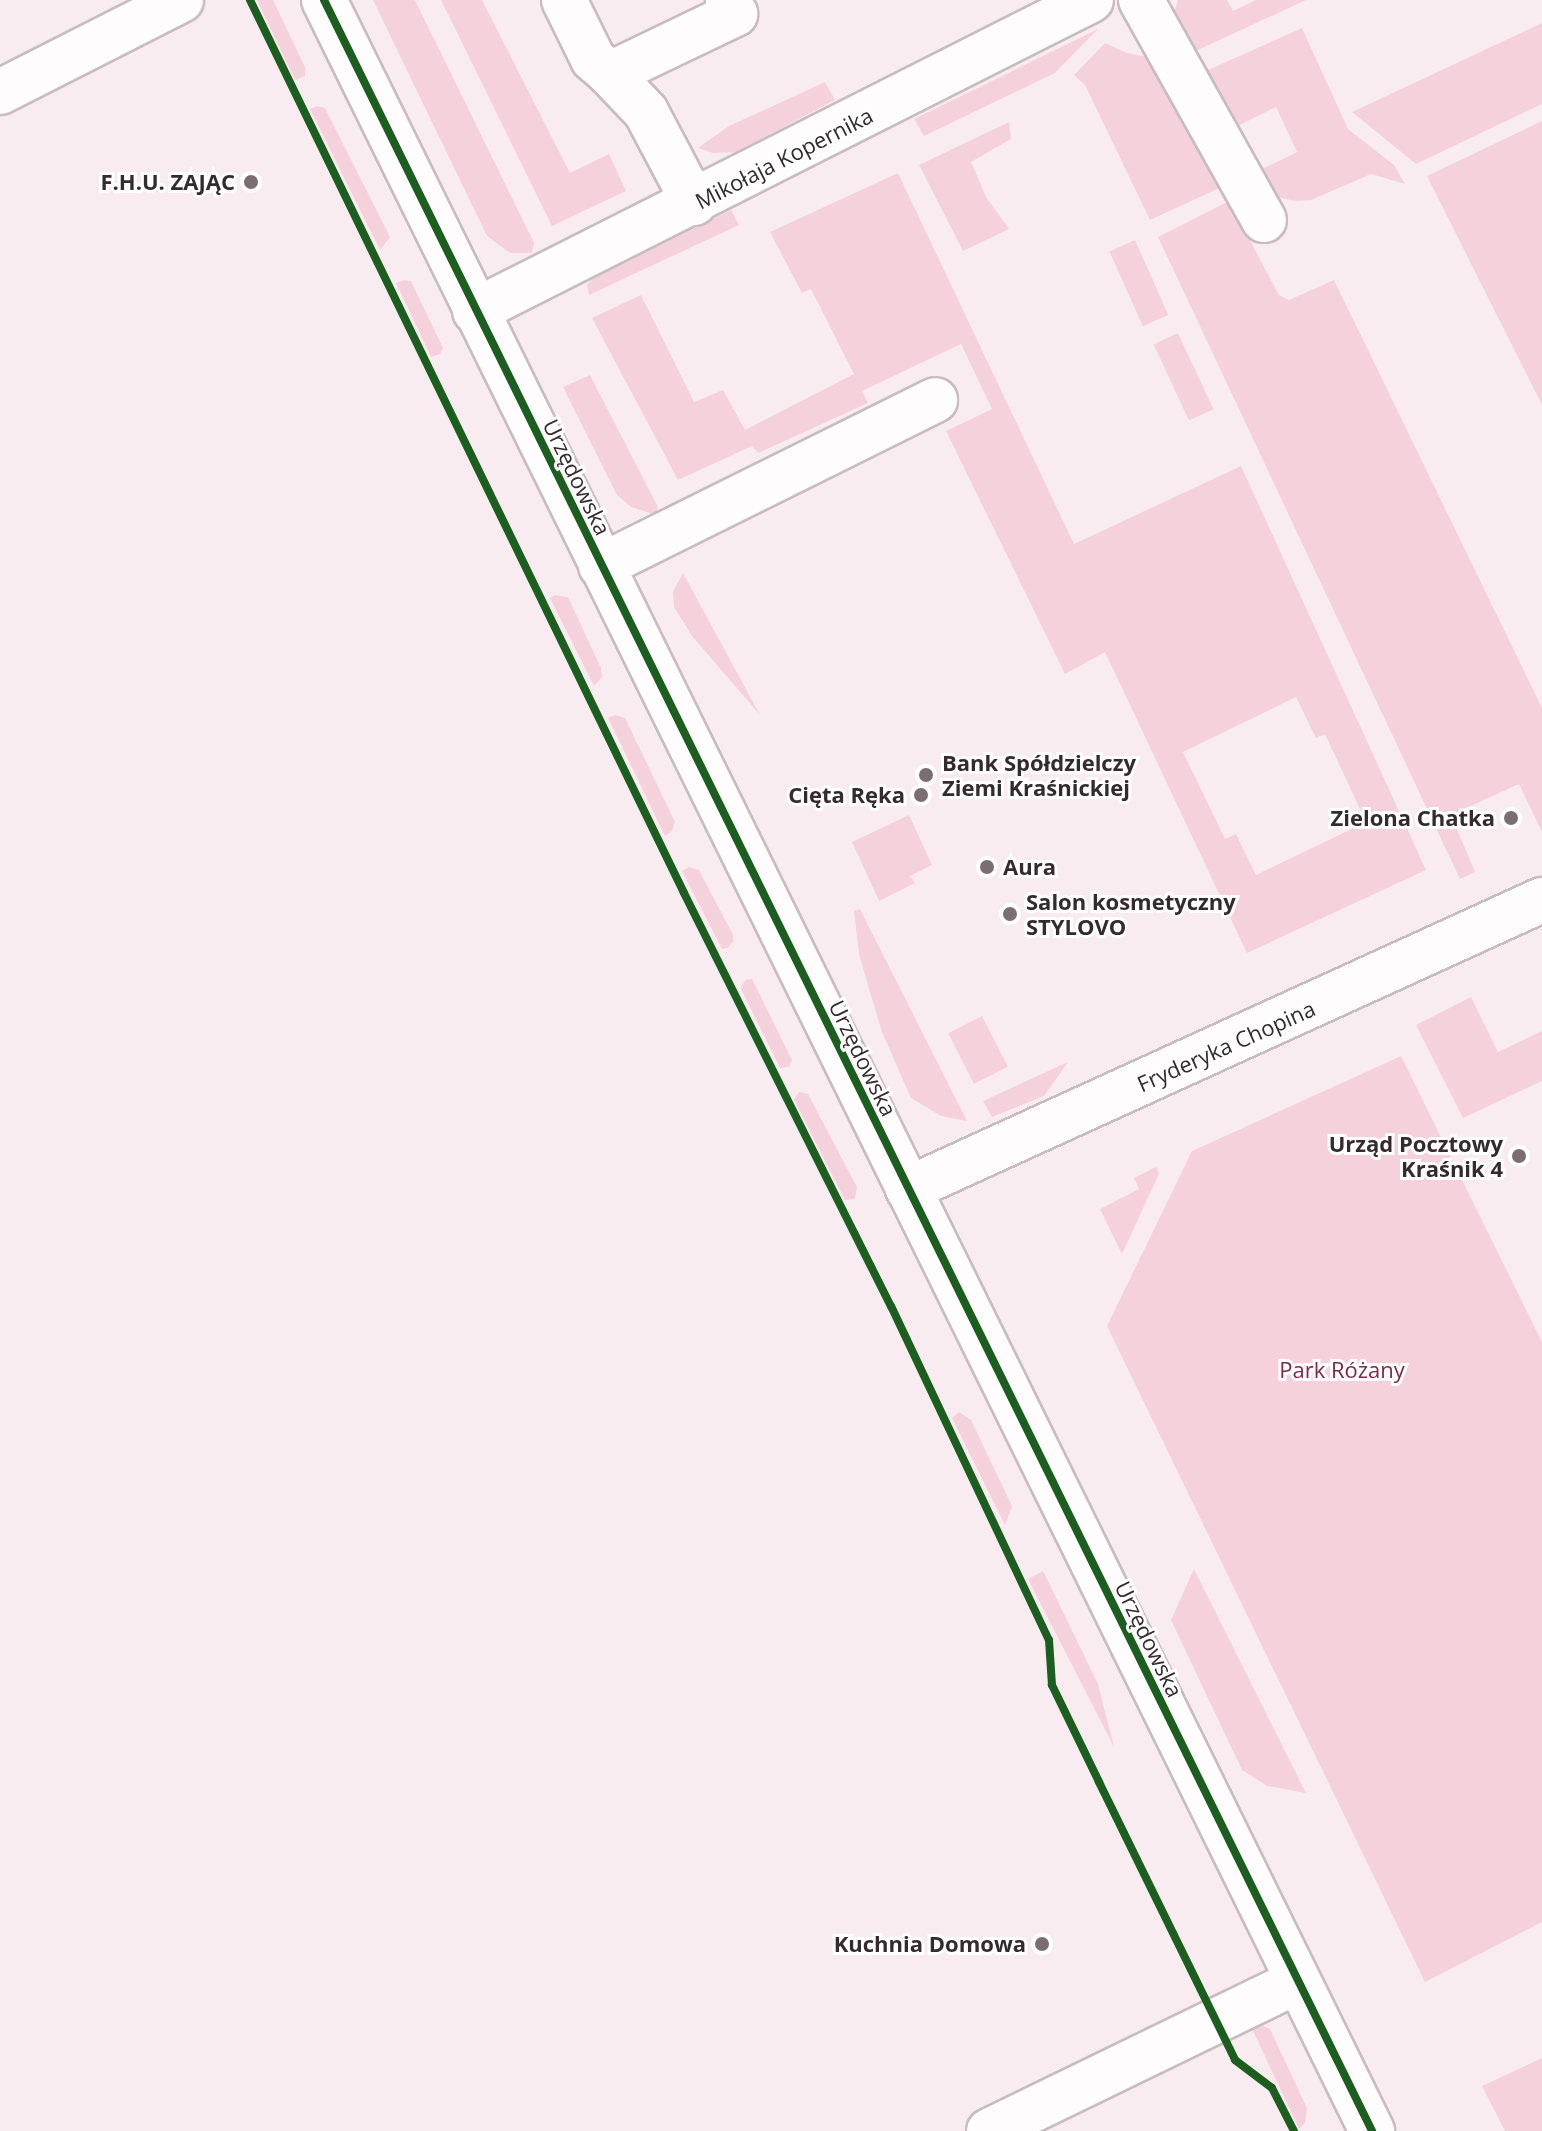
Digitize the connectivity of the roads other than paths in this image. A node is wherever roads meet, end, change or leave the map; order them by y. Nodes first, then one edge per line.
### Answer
1 (181, 0) edge
2 (324, 0) edge
3 (564, 0) edge
4 (728, 0) edge
5 (1091, 0) edge
6 (1141, 0) edge
7 (610, 74) junction
8 (0, 92) edge
9 (694, 203) junction
10 (1264, 220) dead end
11 (475, 311) junction
12 (935, 400) dead end
13 (601, 566) junction
14 (1542, 900) edge
15 (908, 1189) junction
16 (1298, 1981) junction
17 (989, 2131) edge
18 (1372, 2131) edge

1 - 8 street
2 - 11 street, Urzędowska
3 - 7 street
4 - 7 street
5 - 9 street, Mikołaja Kopernika
6 - 10 street
7 - 9 street
9 - 11 street, Mikołaja Kopernika
11 - 13 street, Urzędowska
12 - 13 street
13 - 15 street, Urzędowska
14 - 15 street, Fryderyka Chopina
15 - 16 street, Urzędowska
16 - 17 street
16 - 18 street, Urzędowska

